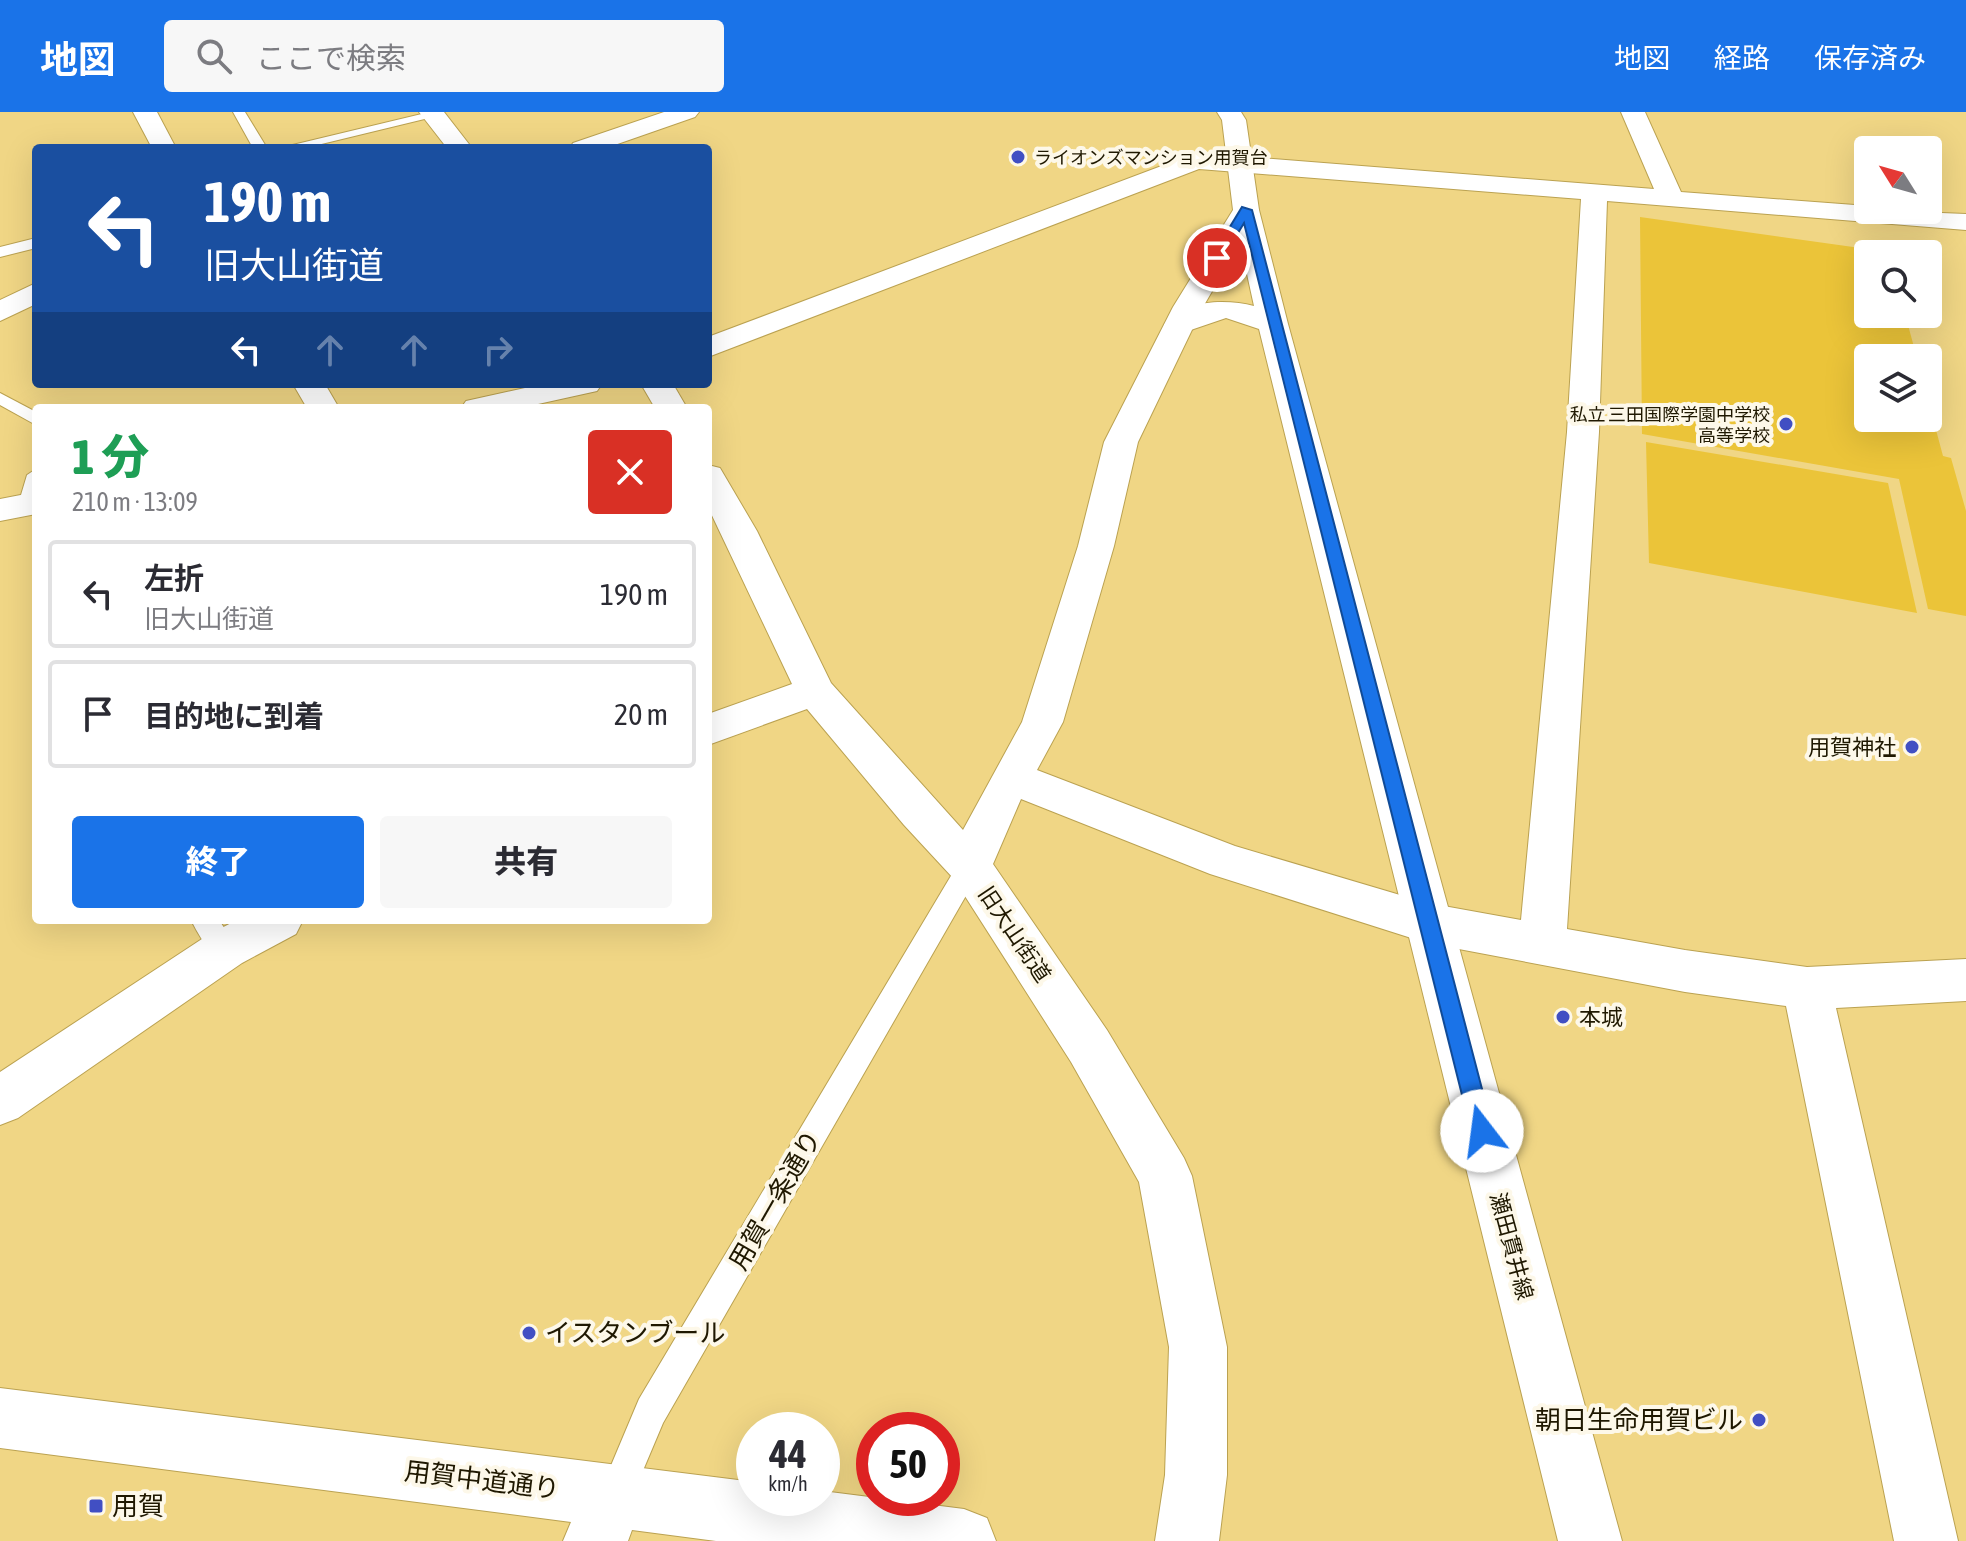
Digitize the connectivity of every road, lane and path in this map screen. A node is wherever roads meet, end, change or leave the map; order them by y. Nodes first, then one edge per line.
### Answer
1 (145, 112) edge
2 (239, 112) edge
3 (687, 112) edge
4 (1229, 112) edge
5 (1633, 112) edge
6 (433, 113) edge
7 (162, 144) edge
8 (258, 144) edge
9 (304, 144) edge
10 (457, 144) edge
11 (594, 144) edge
12 (1240, 164) junction
13 (1594, 193) junction
14 (1670, 197) junction
15 (1246, 210) junction
16 (1966, 222) edge
17 (32, 244) edge
18 (0, 252) edge
19 (32, 294) edge
20 (0, 312) edge
21 (1273, 324) junction
22 (1179, 325) junction
23 (712, 346) edge
24 (568, 388) edge
25 (0, 398) edge
26 (495, 404) edge
27 (32, 418) edge
28 (712, 482) edge
29 (815, 691) junction
30 (712, 729) edge
31 (1012, 778) junction
32 (970, 866) junction
33 (1427, 923) junction
34 (261, 924) edge
35 (214, 934) edge
36 (1542, 946) junction
37 (1966, 980) edge
38 (1807, 988) junction
39 (0, 1101) edge
40 (0, 1418) edge
41 (605, 1519) edge
42 (964, 1541) edge
43 (1187, 1541) edge
44 (1590, 1541) edge
45 (1926, 1541) edge

1 - 7 street
2 - 8 lane
3 - 11 street
4 - 12 street, 瀬田貫井線
5 - 14 street
6 - 9 lane
6 - 10 street
12 - 13 street
12 - 15 street, 瀬田貫井線
12 - 23 street
13 - 14 street
13 - 36 street
14 - 16 street
15 - 21 street, 瀬田貫井線
15 - 22 street, 旧大山街道
17 - 18 lane
19 - 20 street
21 - 22 street
21 - 33 street, 瀬田貫井線
22 - 31 street, 旧大山街道
24 - 26 street
25 - 27 lane
28 - 29 street
29 - 30 street
29 - 32 street
31 - 32 street, 旧大山街道
31 - 33 street
32 - 41 lane, 用賀一条通り
32 - 43 street, 旧大山街道
33 - 36 street
33 - 44 street, 瀬田貫井線
34 - 35 street
35 - 39 street
36 - 38 street
37 - 38 street
38 - 45 street
40 - 41 street, 用賀中道通り
41 - 42 street, 用賀中道通り

